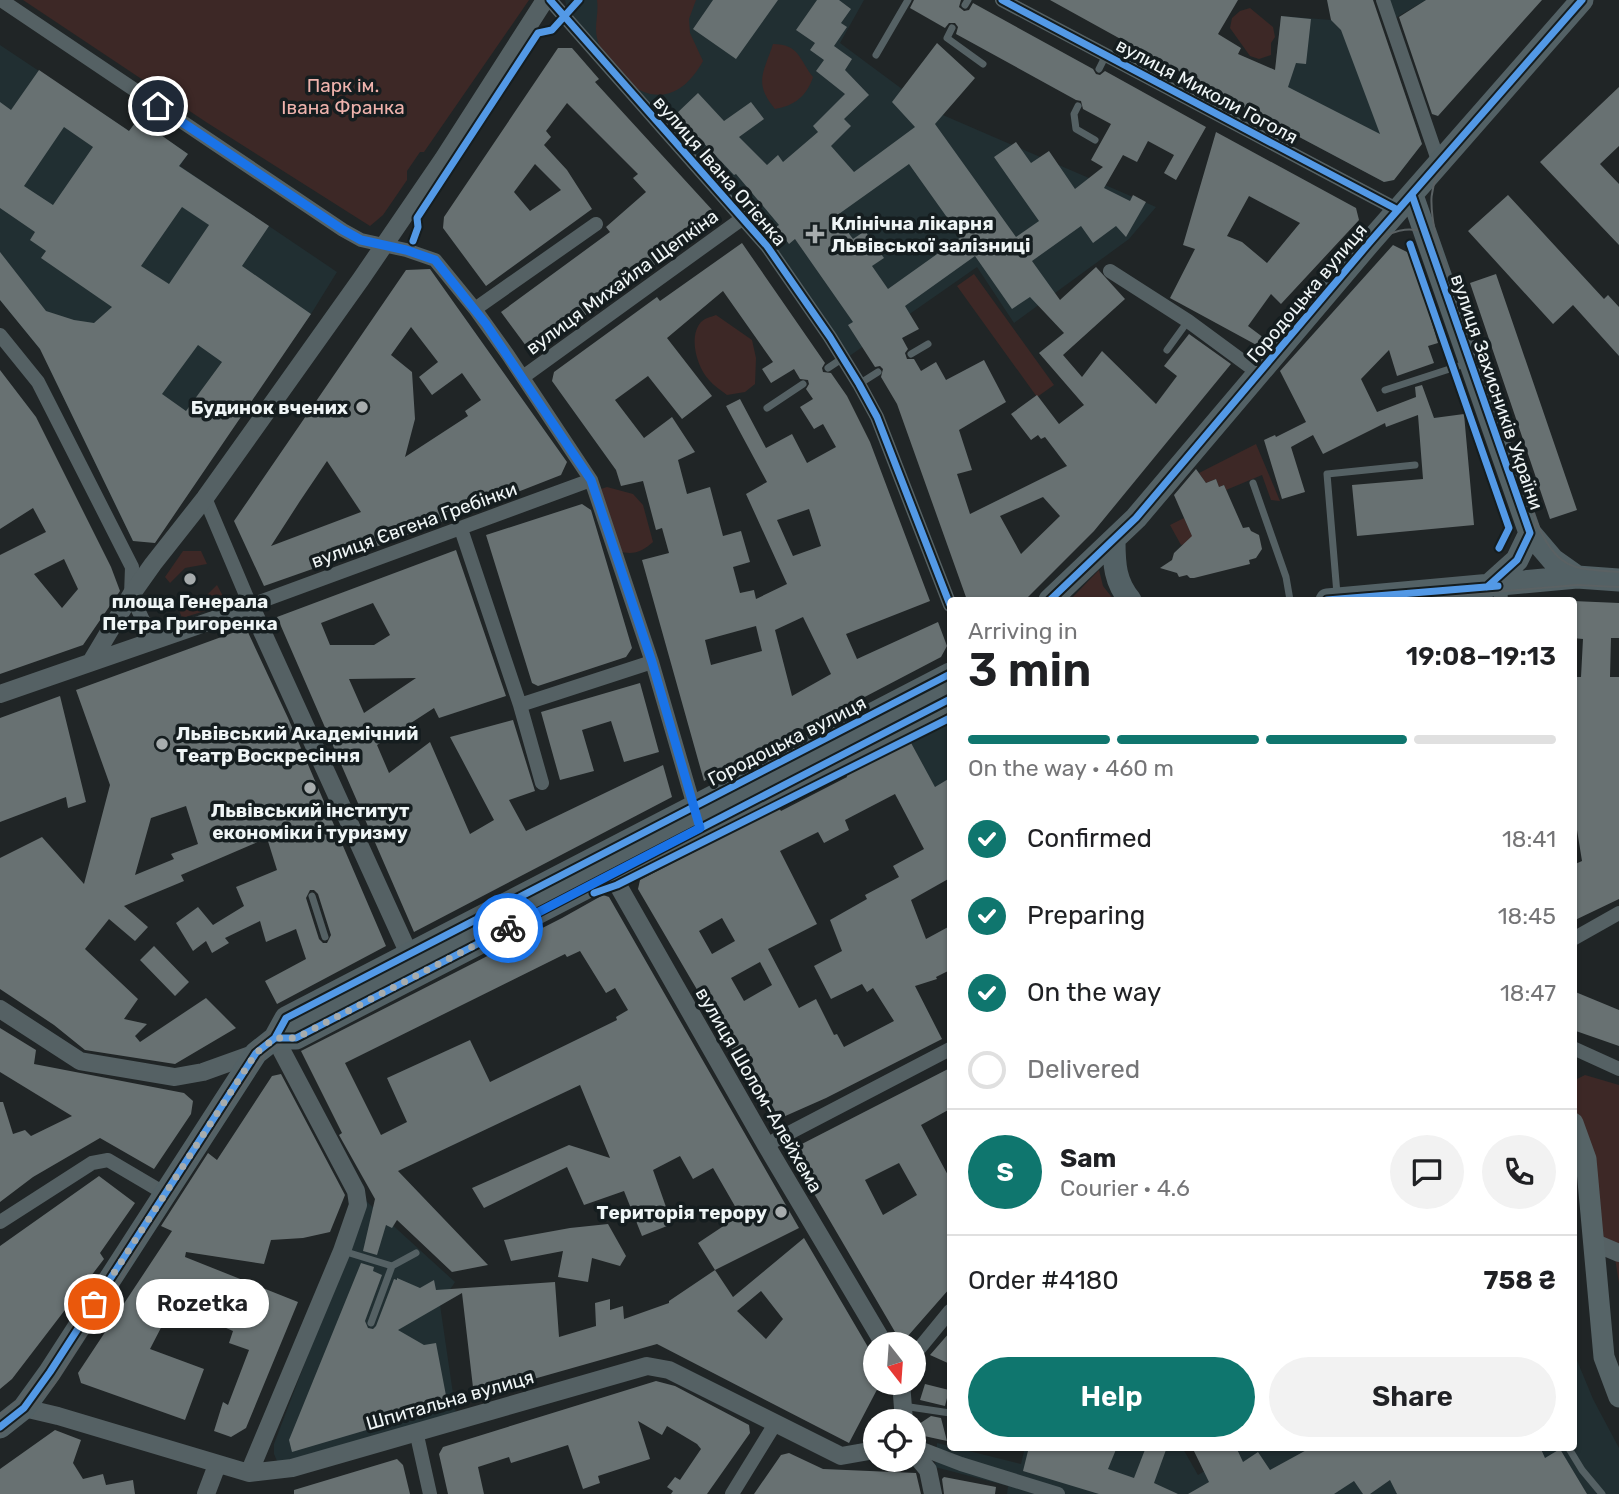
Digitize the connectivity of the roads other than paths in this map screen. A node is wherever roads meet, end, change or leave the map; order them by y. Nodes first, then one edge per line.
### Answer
1 (1, 0) edge
2 (548, 0) edge
3 (908, 0) edge
4 (1002, 0) edge
5 (1383, 0) edge
6 (1574, 3) edge
7 (952, 28) dead end
8 (876, 55) dead end
9 (983, 64) dead end
10 (1078, 106) dead end
11 (1095, 140) dead end
12 (1439, 163) junction
13 (1405, 203) junction
14 (743, 218) junction
15 (596, 224) dead end
16 (383, 245) junction
17 (1110, 271) dead end
18 (475, 309) junction
19 (1188, 321) junction
20 (0, 335) edge
21 (928, 344) dead end
22 (1167, 350) dead end
23 (911, 354) dead end
24 (843, 358) junction
25 (1470, 362) junction
26 (828, 368) dead end
27 (878, 372) dead end
28 (1259, 374) junction
29 (523, 377) junction
30 (803, 384) dead end
31 (859, 384) junction
32 (1385, 390) dead end
33 (768, 408) dead end
34 (1415, 465) dead end
35 (591, 480) junction
36 (1253, 482) dead end
37 (205, 498) junction
38 (461, 529) junction
39 (1530, 533) junction
40 (1114, 541) junction
41 (1577, 577) junction
42 (1619, 580) edge
43 (1496, 591) edge
44 (131, 595) junction
45 (947, 597) edge
46 (1053, 597) edge
47 (1127, 597) edge
48 (1289, 597) edge
49 (1332, 597) edge
50 (1387, 597) edge
51 (251, 607) junction
52 (153, 641) junction
53 (91, 662) junction
54 (652, 662) junction
55 (947, 676) edge
56 (0, 694) edge
57 (947, 700) edge
58 (520, 705) junction
59 (542, 783) dead end
60 (697, 817) junction
61 (606, 864) junction
62 (312, 896) dead end
63 (1619, 913) edge
64 (325, 937) dead end
65 (1577, 937) edge
66 (414, 964) junction
67 (0, 1009) edge
68 (275, 1038) junction
69 (1577, 1050) edge
70 (947, 1051) edge
71 (256, 1053) junction
72 (1619, 1069) edge
73 (1577, 1134) edge
74 (766, 1145) junction
75 (164, 1193) junction
76 (0, 1222) edge
77 (1593, 1242) junction
78 (342, 1251) junction
79 (416, 1253) dead end
80 (1619, 1253) edge
81 (392, 1266) junction
82 (947, 1315) edge
83 (371, 1323) dead end
84 (877, 1332) edge
85 (926, 1340) edge
86 (1619, 1398) edge
87 (24, 1408) junction
88 (926, 1413) edge
89 (947, 1413) edge
90 (775, 1424) junction
91 (0, 1427) edge
92 (416, 1431) junction
93 (926, 1451) edge
94 (1570, 1451) edge
95 (863, 1452) edge
96 (217, 1465) junction
97 (926, 1468) edge
98 (249, 1474) junction
99 (206, 1494) edge
100 (430, 1494) edge
101 (732, 1494) edge
102 (933, 1494) edge
103 (1058, 1494) edge
104 (1602, 1494) edge

1 - 16 street
2 - 14 street, вулиця Івана Огієнка
2 - 16 street
3 - 8 lane
4 - 13 street, вулиця Миколи Гоголя
5 - 12 street
6 - 12 main road, Городоцька вулиця
7 - 9 lane
10 - 11 lane
12 - 13 main road, Городоцька вулиця
13 - 25 main road, вулиця Захисників України
13 - 28 main road, Городоцька вулиця
14 - 24 street, вулиця Івана Огієнка
14 - 29 street, вулиця Михайла Щепкіна
15 - 18 street
16 - 18 street
16 - 37 street
17 - 19 street
18 - 29 street
19 - 22 lane
19 - 28 street
20 - 44 street
21 - 23 lane
24 - 26 lane
24 - 31 street, вулиця Івана Огієнка
25 - 32 lane
25 - 39 main road, вулиця Захисників України
27 - 31 lane
28 - 40 main road, Городоцька вулиця
29 - 35 street
30 - 33 lane
31 - 45 street, вулиця Івана Огієнка
34 - 49 lane
35 - 38 street, вулиця Євгена Гребінки
35 - 54 street
36 - 48 lane
37 - 44 street
37 - 51 street
38 - 51 street, вулиця Євгена Гребінки
38 - 58 street
39 - 41 main road, вулиця Захисників України
39 - 43 main road, вулиця Захисників України
40 - 46 main road, Городоцька вулиця
40 - 47 main road
41 - 42 main road
41 - 43 main road
43 - 50 main road
44 - 52 street
44 - 53 street
51 - 52 street
51 - 66 street
52 - 53 street
53 - 56 street
54 - 58 street
54 - 60 street
55 - 60 main road, Городоцька вулиця
57 - 60 main road, Городоцька вулиця
58 - 59 street
60 - 61 main road, Городоцька вулиця
61 - 66 main road, Городоцька вулиця
61 - 74 street, вулиця Шолом-Алейхема
62 - 64 lane
63 - 65 street
66 - 68 main road, Городоцька вулиця
67 - 71 street
68 - 71 main road, Городоцька вулиця
68 - 78 street
69 - 72 street
70 - 74 street
71 - 75 main road, Городоцька вулиця
73 - 77 main road
74 - 84 street, вулиця Шолом-Алейхема
75 - 76 street
75 - 87 main road, Городоцька вулиця
77 - 80 street
77 - 86 main road
78 - 81 lane
78 - 98 street
79 - 81 lane
81 - 83 lane
82 - 85 street
87 - 91 main road, Городоцька вулиця
87 - 96 street, Шпитальна вулиця
88 - 89 lane
90 - 92 street, Шпитальна вулиця
90 - 95 street, Шпитальна вулиця
90 - 101 street
92 - 98 street, Шпитальна вулиця
92 - 100 street
93 - 103 street
94 - 104 lane
96 - 98 street, Шпитальна вулиця
96 - 99 street
97 - 102 street

